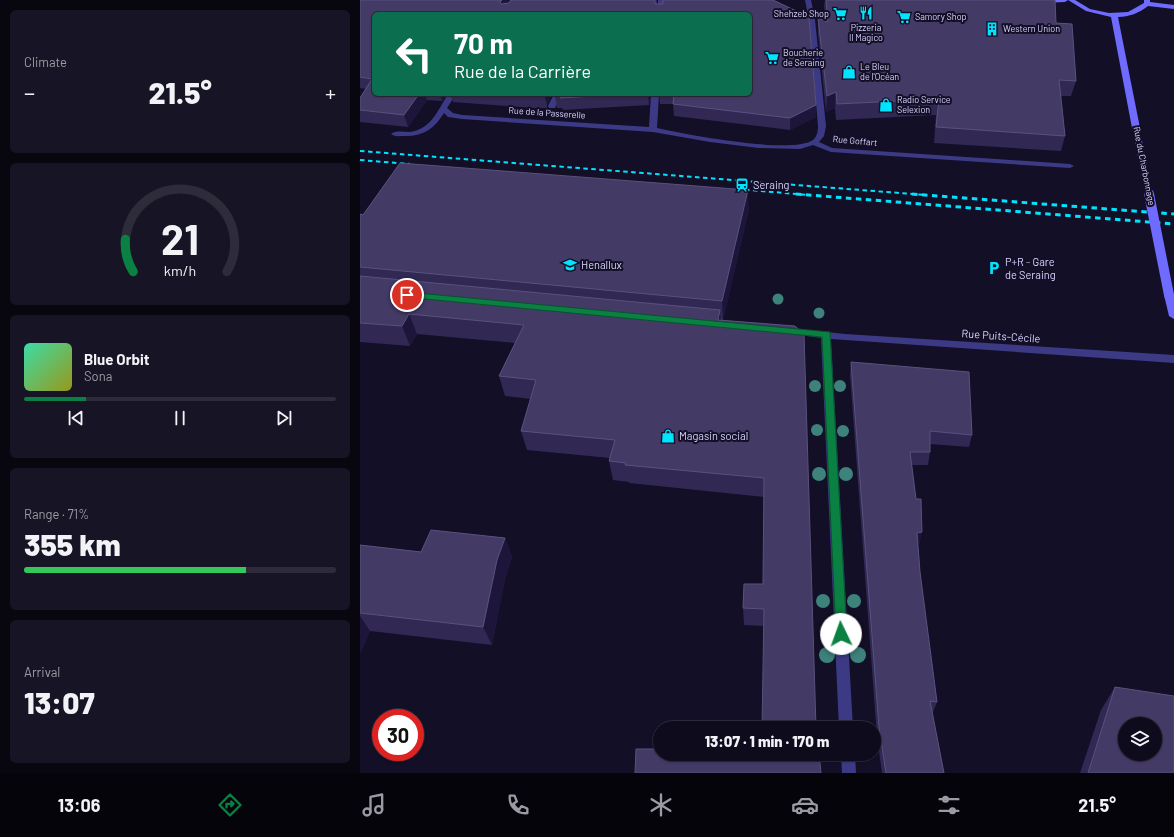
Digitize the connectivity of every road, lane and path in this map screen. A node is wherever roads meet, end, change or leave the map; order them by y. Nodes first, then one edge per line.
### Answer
1 (661, 0) edge
2 (808, 0) edge
3 (1065, 0) edge
4 (1071, 0) edge
5 (1031, 1) edge
6 (1147, 2) edge
7 (1174, 7) edge
8 (660, 12) edge
9 (1114, 15) junction
10 (451, 96) edge
11 (557, 96) edge
12 (655, 96) edge
13 (552, 106) dead end
14 (443, 108) junction
15 (653, 130) junction
16 (395, 134) dead end
17 (814, 143) junction
18 (1070, 166) dead end
19 (1174, 316) edge
20 (779, 330) edge
21 (826, 335) junction
22 (1174, 359) edge
23 (846, 721) edge
24 (848, 761) edge
25 (849, 773) edge

1 - 8 street
2 - 17 street
3 - 5 main road
4 - 9 main road
6 - 7 main road
6 - 9 main road
9 - 19 main road, Rue du Charbonnage, bridge
10 - 14 street
11 - 13 street
12 - 15 street
14 - 15 street, Rue de la Passerelle
14 - 16 street
15 - 17 street
17 - 18 street, Rue Goffart
20 - 21 street, Rue Puits-Cécile
21 - 22 street, Rue Puits-Cécile
21 - 23 street
24 - 25 street

